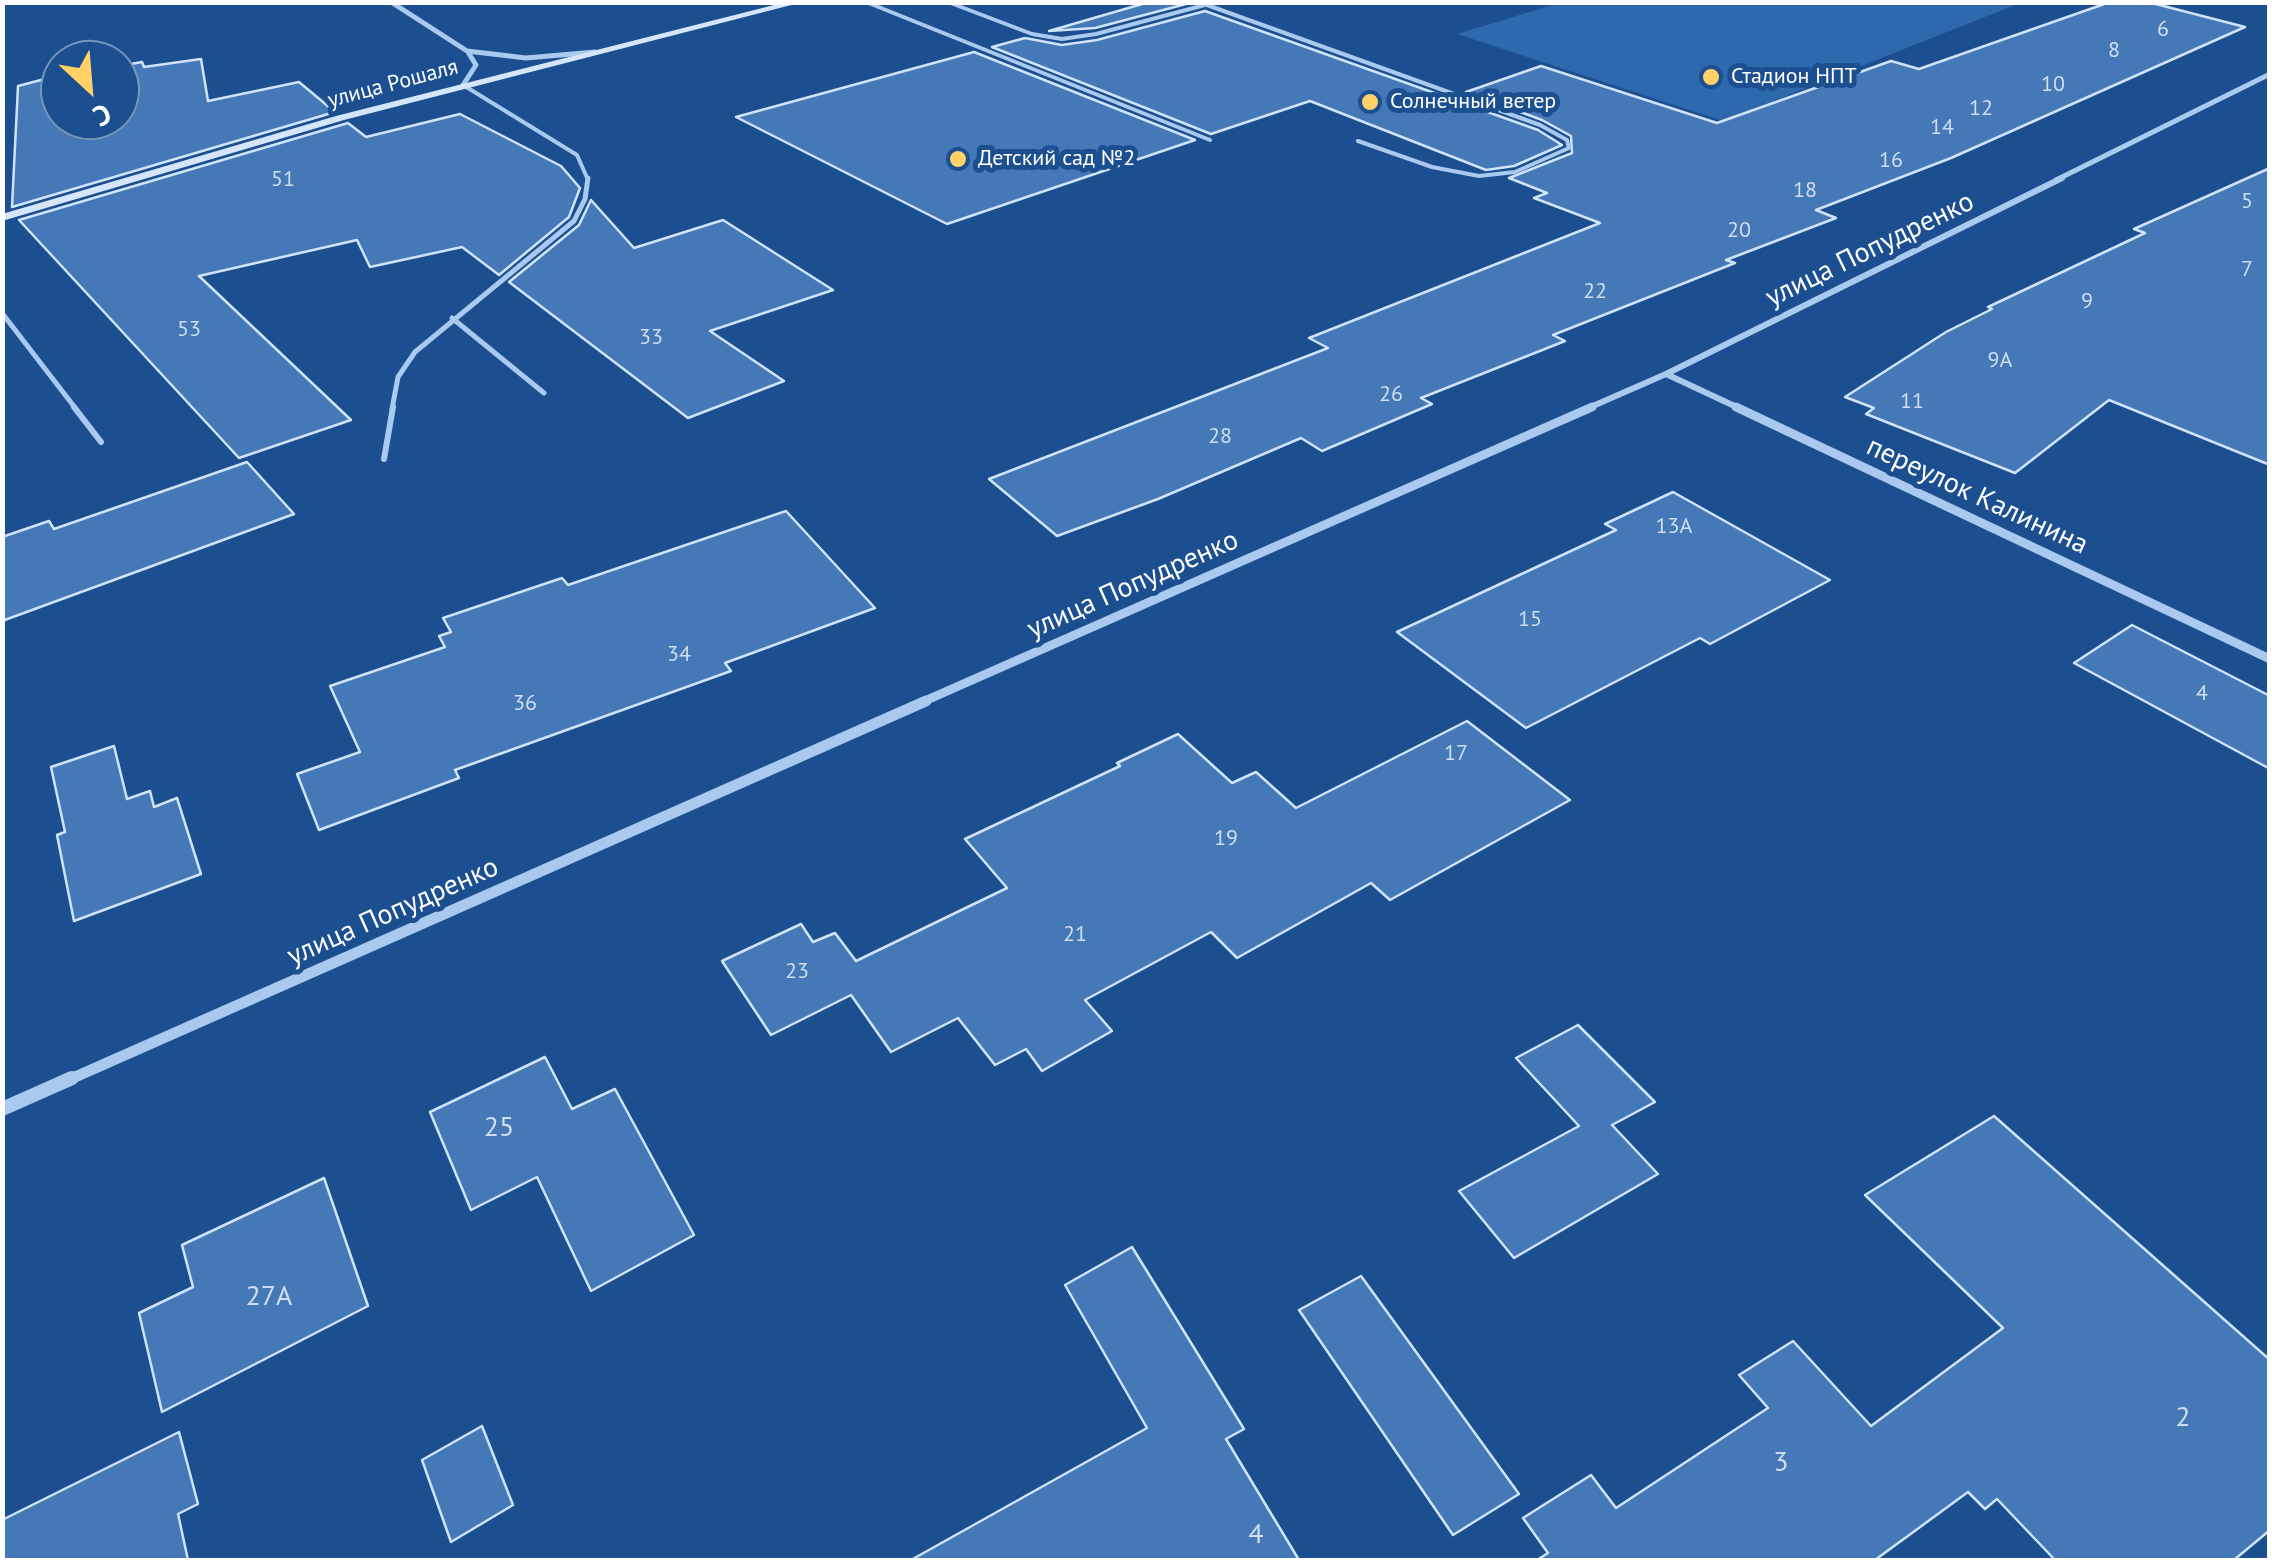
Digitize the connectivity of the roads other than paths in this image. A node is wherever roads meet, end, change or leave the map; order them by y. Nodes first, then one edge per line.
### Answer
1 (391, 2) edge
2 (798, 2) edge
3 (866, 2) edge
4 (948, 2) edge
5 (1216, 2) edge
6 (1207, 5) junction
7 (607, 50) junction
8 (467, 51) junction
9 (2270, 74) edge
10 (464, 86) junction
11 (1210, 140) dead end
12 (1358, 141) dead end
13 (2, 218) edge
14 (2, 312) edge
15 (452, 318) junction
16 (1666, 374) junction
17 (544, 393) dead end
18 (100, 442) dead end
19 (384, 459) dead end
20 (2270, 659) edge
21 (2, 1109) edge

1 - 8 street
2 - 7 main road, улица Рошаля
3 - 11 lane
4 - 6 lane
5 - 6 lane
6 - 12 lane
7 - 8 street
7 - 10 main road, улица Рошаля
8 - 10 street
9 - 16 street, улица Попудренко
10 - 13 main road, улица Рошаля
10 - 15 lane
14 - 18 lane
15 - 17 lane
15 - 19 lane
16 - 20 street, переулок Калинина
16 - 21 street, улица Попудренко

